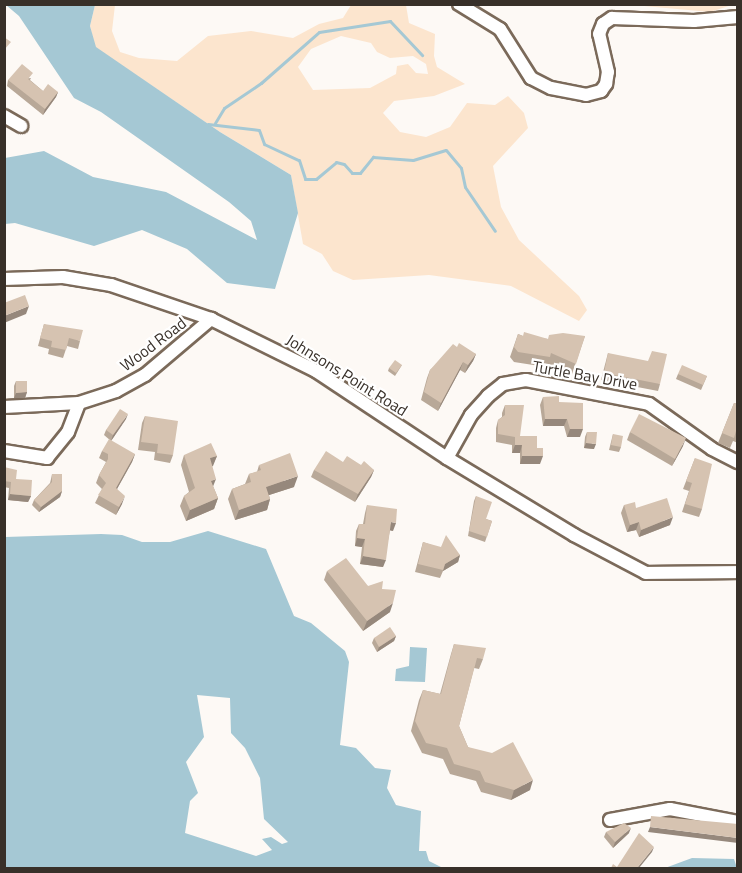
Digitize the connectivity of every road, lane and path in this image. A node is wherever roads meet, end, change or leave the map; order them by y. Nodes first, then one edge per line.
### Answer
1 (459, 4) edge
2 (738, 17) edge
3 (4, 116) edge
4 (21, 126) dead end
5 (4, 279) edge
6 (211, 319) junction
7 (79, 403) junction
8 (4, 407) edge
9 (4, 451) edge
10 (447, 458) junction
11 (738, 462) edge
12 (738, 572) edge
13 (610, 820) dead end
14 (738, 822) edge

1 - 2 street
3 - 4 street
5 - 6 street, Johnsons Point Road
6 - 7 street, Wood Road
6 - 10 street, Johnsons Point Road
7 - 8 street, Wood Road
7 - 9 street
10 - 11 street, Turtle Bay Drive
10 - 12 street, Johnsons Point Road
13 - 14 street

